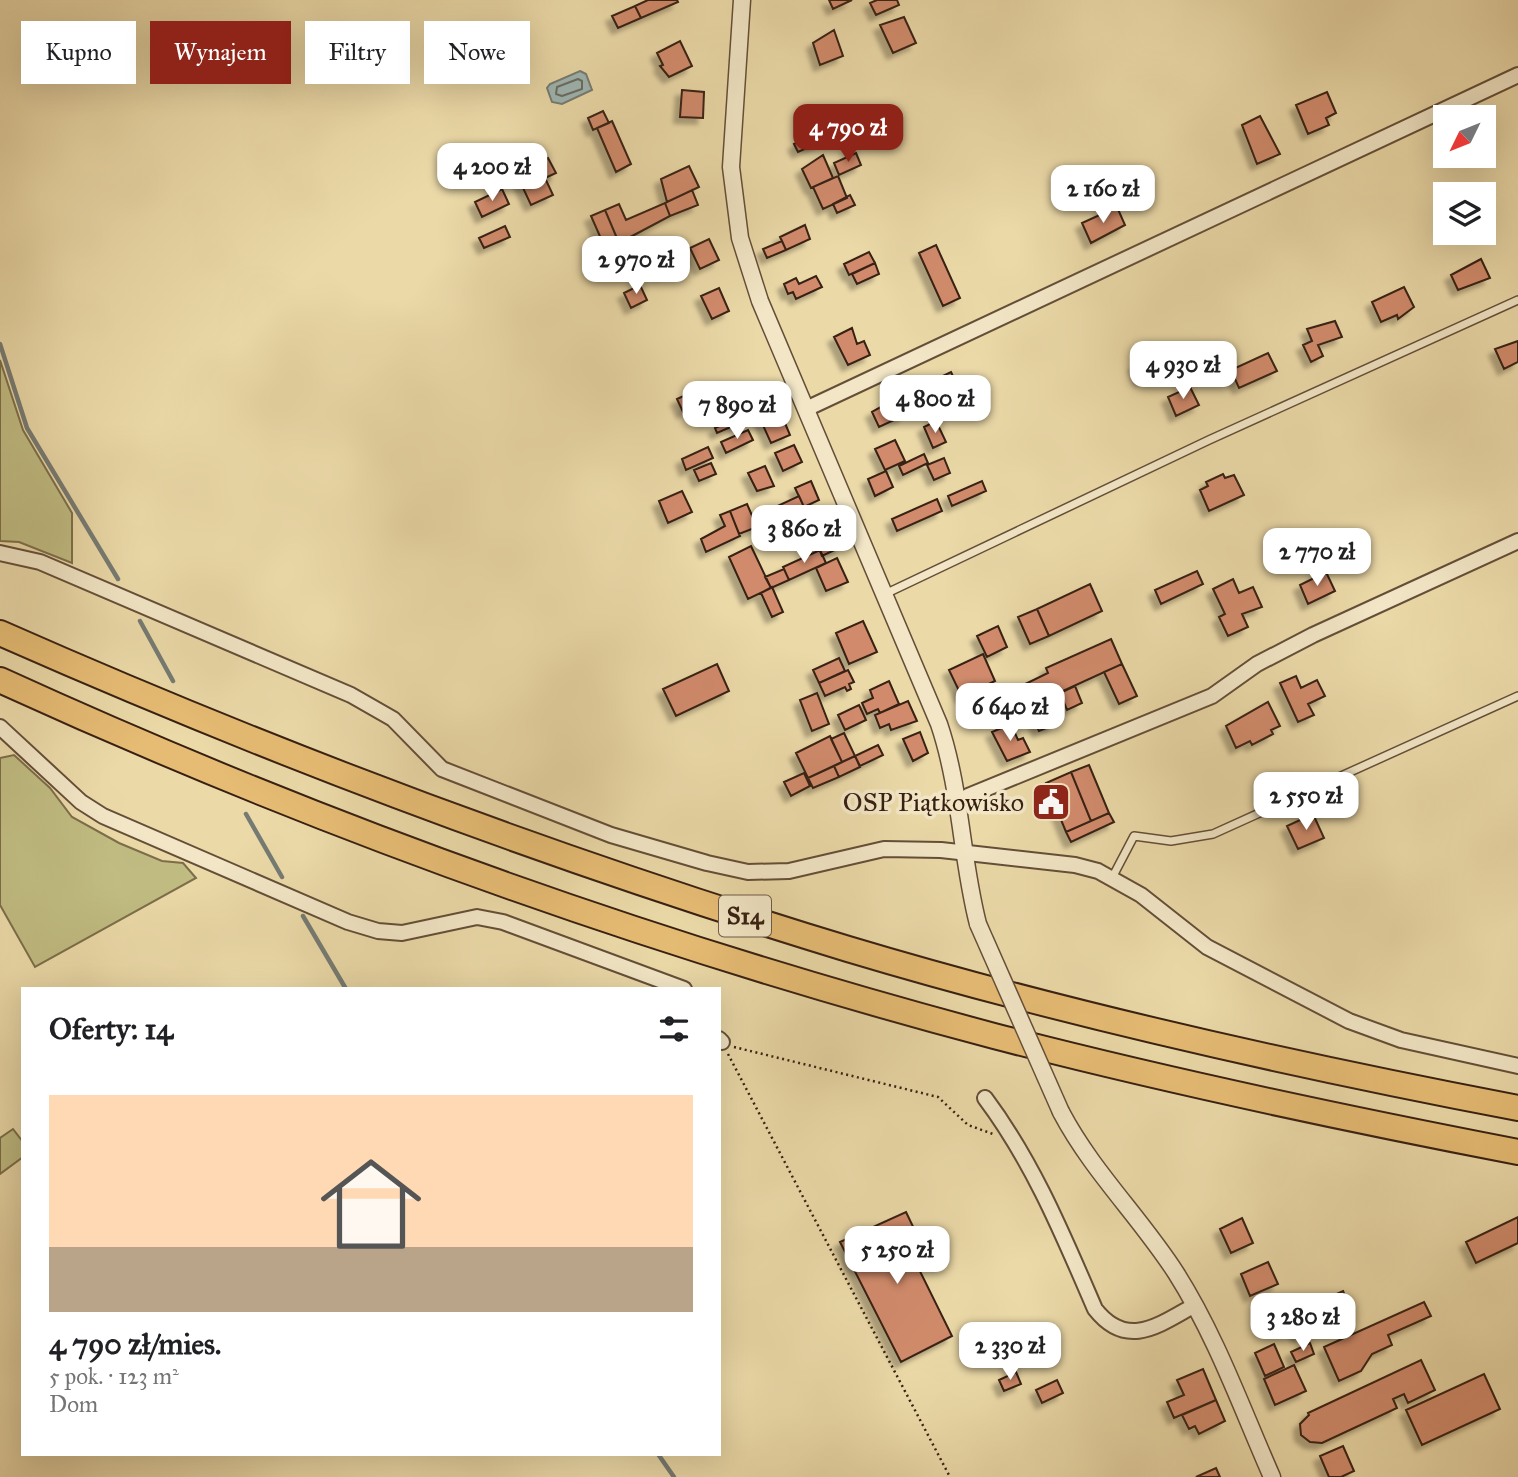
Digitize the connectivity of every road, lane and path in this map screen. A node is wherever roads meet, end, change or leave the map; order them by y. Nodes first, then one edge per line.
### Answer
1 (742, 0) edge
2 (1518, 75) edge
3 (1518, 300) edge
4 (806, 409) junction
5 (1518, 541) edge
6 (0, 553) edge
7 (884, 594) junction
8 (0, 633) edge
9 (0, 680) edge
10 (1518, 696) edge
11 (0, 727) edge
12 (968, 796) dead end
13 (962, 852) junction
14 (1112, 877) junction
15 (679, 987) edge
16 (721, 1041) edge
17 (721, 1043) edge
18 (1518, 1066) edge
19 (985, 1098) dead end
20 (1518, 1108) edge
21 (1017, 1143) junction
22 (1518, 1153) edge
23 (1195, 1305) junction
24 (950, 1477) edge
25 (1272, 1477) edge

1 - 4 street
2 - 4 street
3 - 7 lane
4 - 7 street
5 - 12 street
6 - 13 street
7 - 13 street
8 - 20 highway, S14
9 - 22 highway, S14
10 - 14 lane
11 - 15 street
13 - 14 street
13 - 23 street, bridge
14 - 18 street
16 - 21 path
17 - 24 path
19 - 21 street
21 - 23 street
23 - 25 street

